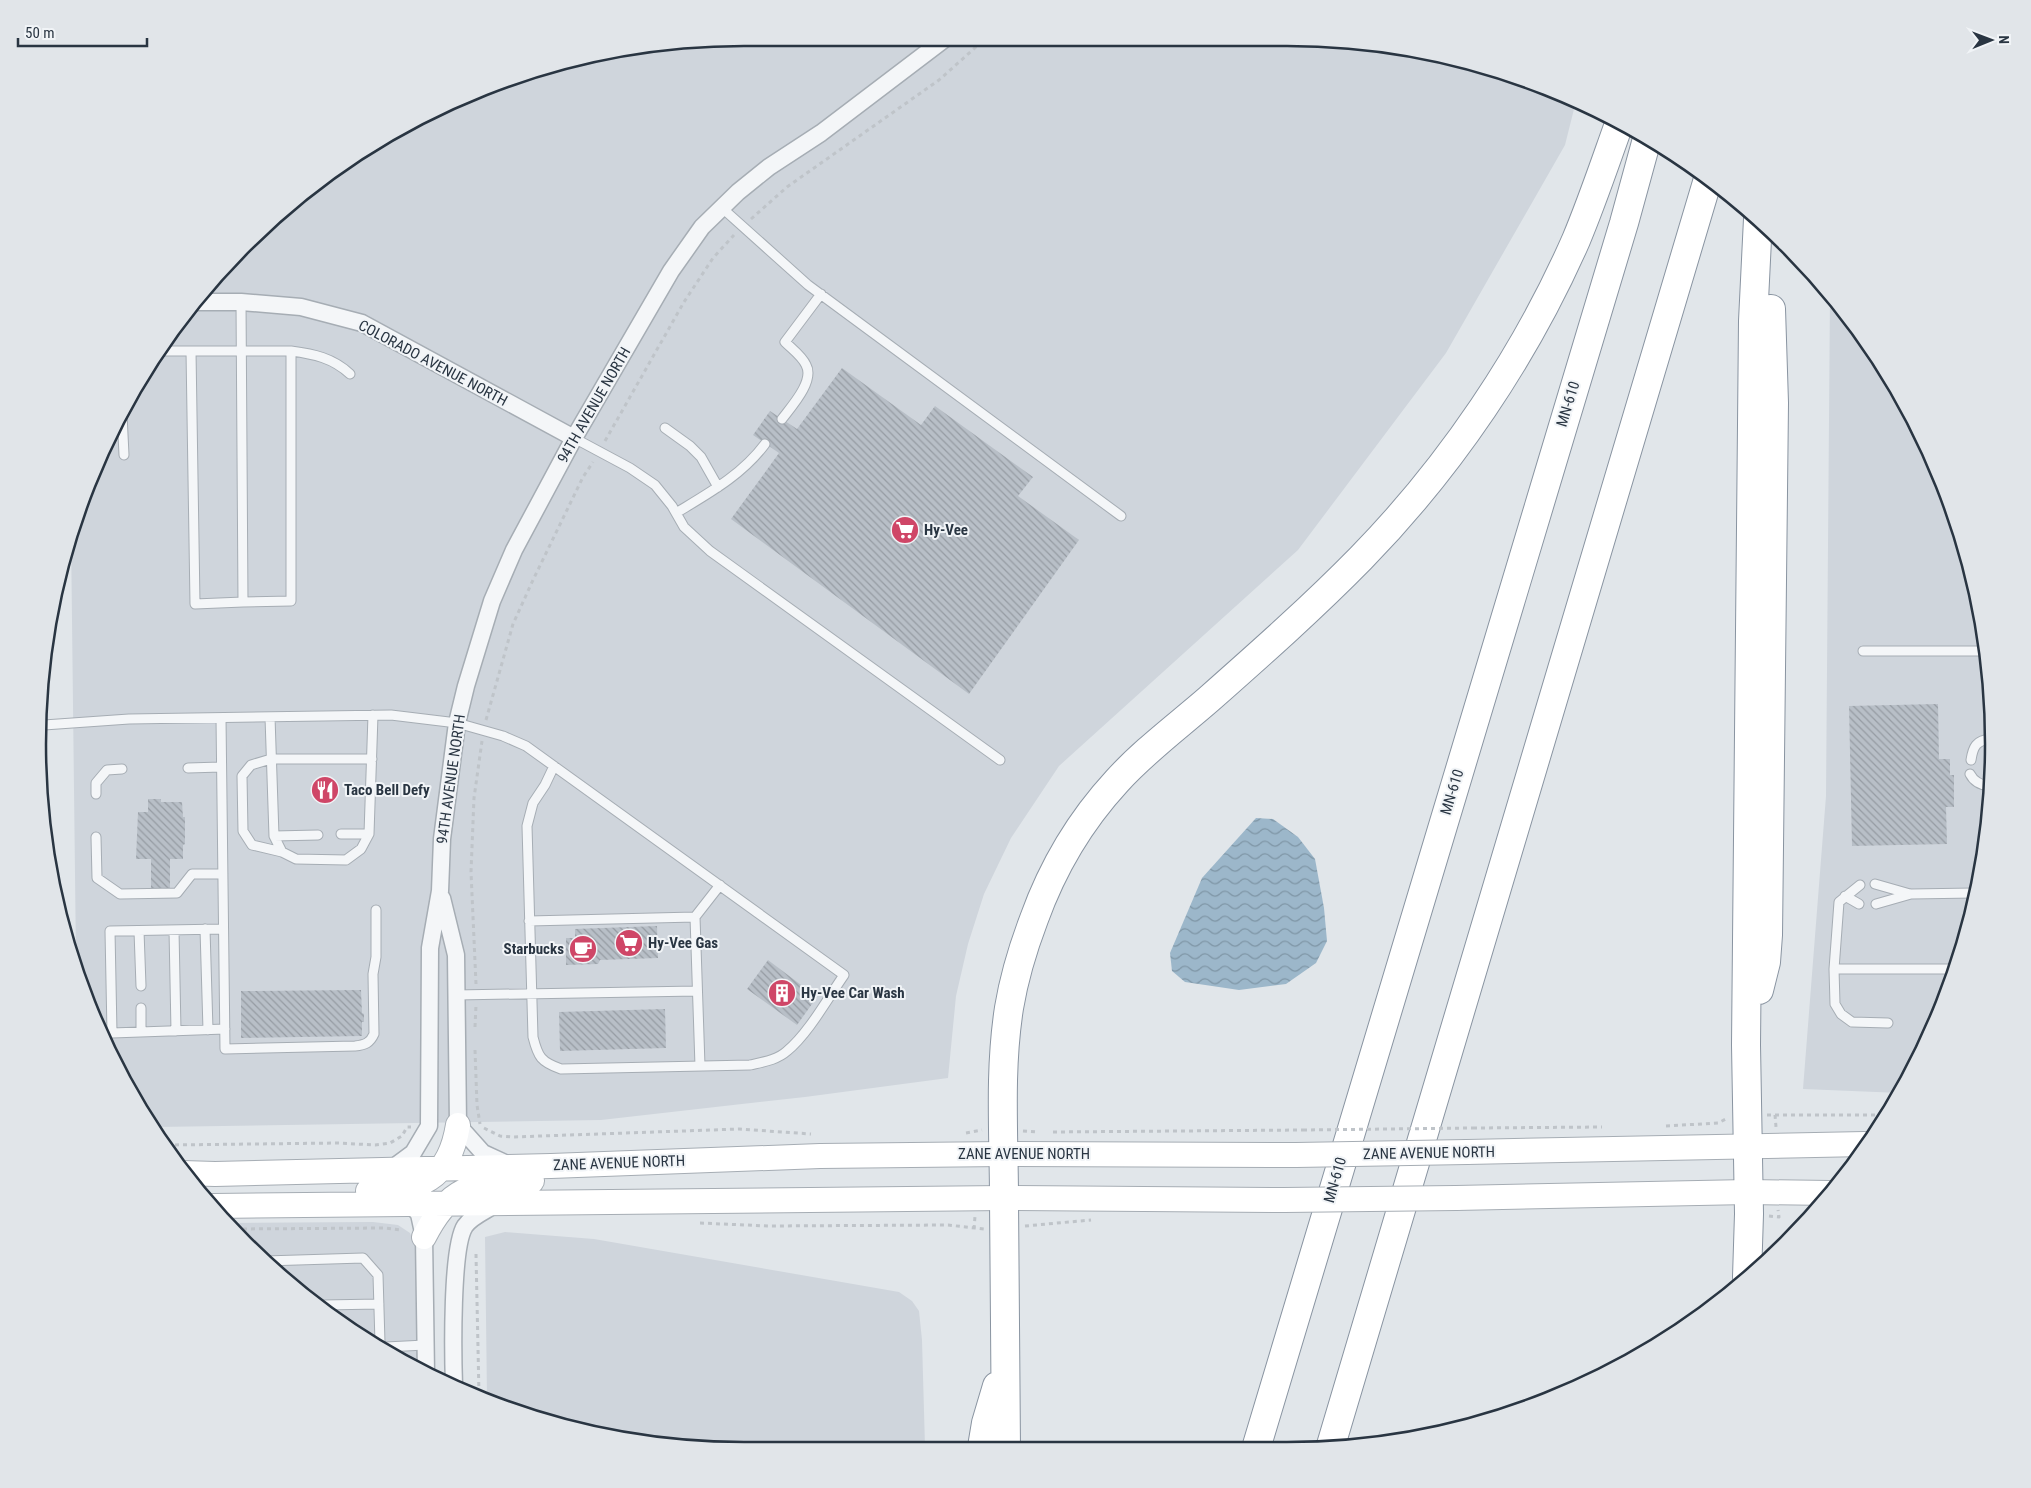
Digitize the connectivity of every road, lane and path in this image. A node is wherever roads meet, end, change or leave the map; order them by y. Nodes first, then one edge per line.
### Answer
1 (935, 46) edge
2 (977, 46) edge
3 (1617, 130) edge
4 (1645, 146) edge
5 (1706, 186) edge
6 (722, 207) junction
7 (744, 226) junction
8 (1758, 229) edge
9 (1765, 236) edge
10 (821, 294) junction
11 (204, 302) edge
12 (241, 302) junction
13 (241, 350) junction
14 (168, 351) edge
15 (191, 351) junction
16 (291, 351) junction
17 (350, 374) dead end
18 (782, 420) dead end
19 (123, 427) edge
20 (665, 428) dead end
21 (574, 438) junction
22 (765, 444) dead end
23 (600, 452) junction
24 (124, 455) dead end
25 (718, 487) junction
26 (676, 514) junction
27 (1121, 516) dead end
28 (243, 602) junction
29 (1863, 651) dead end
30 (1979, 651) edge
31 (373, 716) junction
32 (270, 717) junction
33 (221, 718) junction
34 (457, 723) junction
35 (47, 725) edge
36 (483, 731) junction
37 (1985, 740) edge
38 (271, 759) junction
39 (372, 759) junction
40 (1000, 760) dead end
41 (1971, 760) dead end
42 (554, 766) junction
43 (221, 767) junction
44 (188, 768) dead end
45 (122, 769) dead end
46 (1970, 774) dead end
47 (1983, 784) edge
48 (96, 794) dead end
49 (342, 834) dead end
50 (369, 834) junction
51 (318, 835) dead end
52 (274, 836) junction
53 (96, 837) dead end
54 (282, 852) junction
55 (223, 874) junction
56 (1875, 884) dead end
57 (1860, 885) dead end
58 (720, 886) junction
59 (440, 891) junction
60 (1968, 893) edge
61 (1910, 894) junction
62 (1846, 896) junction
63 (1859, 904) dead end
64 (1876, 904) dead end
65 (376, 910) dead end
66 (695, 917) junction
67 (529, 921) junction
68 (224, 928) junction
69 (205, 929) junction
70 (174, 930) junction
71 (139, 931) junction
72 (1834, 969) junction
73 (1948, 969) edge
74 (140, 986) dead end
75 (697, 991) junction
76 (533, 994) junction
77 (456, 995) junction
78 (476, 995) junction
79 (141, 1008) dead end
80 (1888, 1023) dead end
81 (225, 1029) junction
82 (208, 1030) junction
83 (176, 1031) junction
84 (141, 1032) junction
85 (475, 1032) dead end
86 (475, 1042) dead end
87 (1746, 1046) junction
88 (700, 1066) junction
89 (1747, 1114) junction
90 (1877, 1115) edge
91 (470, 1125) junction
92 (419, 1126) dead end
93 (1664, 1126) dead end
94 (1608, 1127) dead end
95 (979, 1130) dead end
96 (1019, 1130) dead end
97 (1038, 1132) dead end
98 (1048, 1132) dead end
99 (961, 1134) dead end
100 (1858, 1144) edge
101 (173, 1145) edge
102 (813, 1145) junction
103 (1748, 1146) junction
104 (1003, 1154) junction
105 (513, 1166) junction
106 (444, 1168) junction
107 (390, 1170) junction
108 (194, 1173) edge
109 (1748, 1192) junction
110 (1821, 1193) edge
111 (1004, 1198) junction
112 (498, 1203) junction
113 (410, 1204) junction
114 (444, 1204) junction
115 (224, 1206) edge
116 (1100, 1220) dead end
117 (691, 1222) dead end
118 (1004, 1227) junction
119 (243, 1229) edge
120 (413, 1233) junction
121 (476, 1248) dead end
122 (275, 1261) edge
123 (1747, 1269) edge
124 (378, 1304) junction
125 (329, 1305) edge
126 (380, 1339) edge
127 (426, 1346) junction
128 (393, 1347) edge
129 (426, 1365) edge
130 (1005, 1366) junction
131 (453, 1378) edge
132 (479, 1390) edge
133 (1332, 1440) edge
134 (983, 1442) edge
135 (1006, 1442) edge
136 (1258, 1442) edge

1 - 6 street, 94TH AVENUE NORTH
2 - 7 path
3 - 104 highway
4 - 136 highway, MN-610
5 - 133 highway
6 - 7 lane
6 - 21 street, 94TH AVENUE NORTH
7 - 10 lane
7 - 23 path
8 - 87 highway
9 - 87 highway
10 - 18 lane
10 - 27 lane
11 - 12 street, COLORADO AVENUE NORTH
12 - 13 lane
12 - 21 street, COLORADO AVENUE NORTH
13 - 15 lane
13 - 16 lane
13 - 28 lane
14 - 15 lane
15 - 28 lane
16 - 17 lane
16 - 28 lane
19 - 24 lane
20 - 25 lane
21 - 23 lane
21 - 34 street, 94TH AVENUE NORTH
22 - 25 lane
23 - 26 lane
23 - 36 path
25 - 26 lane
26 - 40 lane
29 - 30 lane
31 - 32 lane
31 - 34 lane
31 - 39 lane
32 - 33 lane
32 - 38 lane
33 - 35 lane
33 - 43 lane
34 - 36 lane
34 - 59 street, 94TH AVENUE NORTH
36 - 42 lane
36 - 78 path
37 - 41 lane
38 - 39 lane
38 - 52 lane
38 - 54 lane
39 - 50 lane
42 - 58 lane
42 - 67 lane
43 - 44 lane
43 - 55 lane
45 - 48 lane
46 - 47 lane
49 - 50 lane
50 - 54 lane
51 - 52 lane
52 - 54 lane
53 - 55 lane
55 - 68 lane
56 - 61 lane
57 - 62 lane
58 - 66 lane
58 - 88 lane
59 - 77 street, 94TH AVENUE NORTH
59 - 107 street, 94TH AVENUE NORTH
60 - 61 lane
61 - 64 lane
62 - 63 lane
62 - 72 lane
65 - 81 lane
66 - 67 lane
66 - 75 lane
67 - 76 lane
68 - 69 lane
68 - 81 lane
69 - 70 lane
69 - 82 lane
70 - 71 lane
70 - 83 lane
71 - 74 lane
71 - 84 lane
72 - 73 lane
72 - 80 lane
75 - 76 lane
75 - 88 lane
76 - 78 lane
76 - 88 lane
77 - 78 lane
77 - 91 street, 94TH AVENUE NORTH
78 - 85 path
79 - 84 lane
81 - 82 lane
82 - 83 lane
83 - 84 lane
86 - 91 path
87 - 89 highway
89 - 90 path
89 - 93 path
89 - 103 highway
91 - 102 path
91 - 105 street
91 - 106 main road
92 - 101 path
94 - 98 path, bridge
95 - 99 path
96 - 97 path
100 - 103 main road, ZANE AVENUE NORTH
102 - 104 main road, ZANE AVENUE NORTH
102 - 105 main road, ZANE AVENUE NORTH
102 - 114 main road
103 - 104 main road, ZANE AVENUE NORTH, bridge
103 - 109 highway
104 - 111 highway
105 - 106 main road, ZANE AVENUE NORTH
106 - 107 main road, ZANE AVENUE NORTH
106 - 115 main road
107 - 108 main road, ZANE AVENUE NORTH
109 - 110 main road
109 - 111 main road, bridge
109 - 123 highway
111 - 112 main road
111 - 118 highway
112 - 114 main road
112 - 131 street
113 - 114 main road
113 - 115 main road
113 - 120 street
114 - 120 main road
116 - 118 path
117 - 118 path
118 - 130 highway
119 - 120 path
120 - 127 street
121 - 132 path
122 - 124 lane
124 - 125 lane
124 - 126 lane
127 - 128 lane
127 - 129 street
130 - 134 highway
130 - 135 highway

